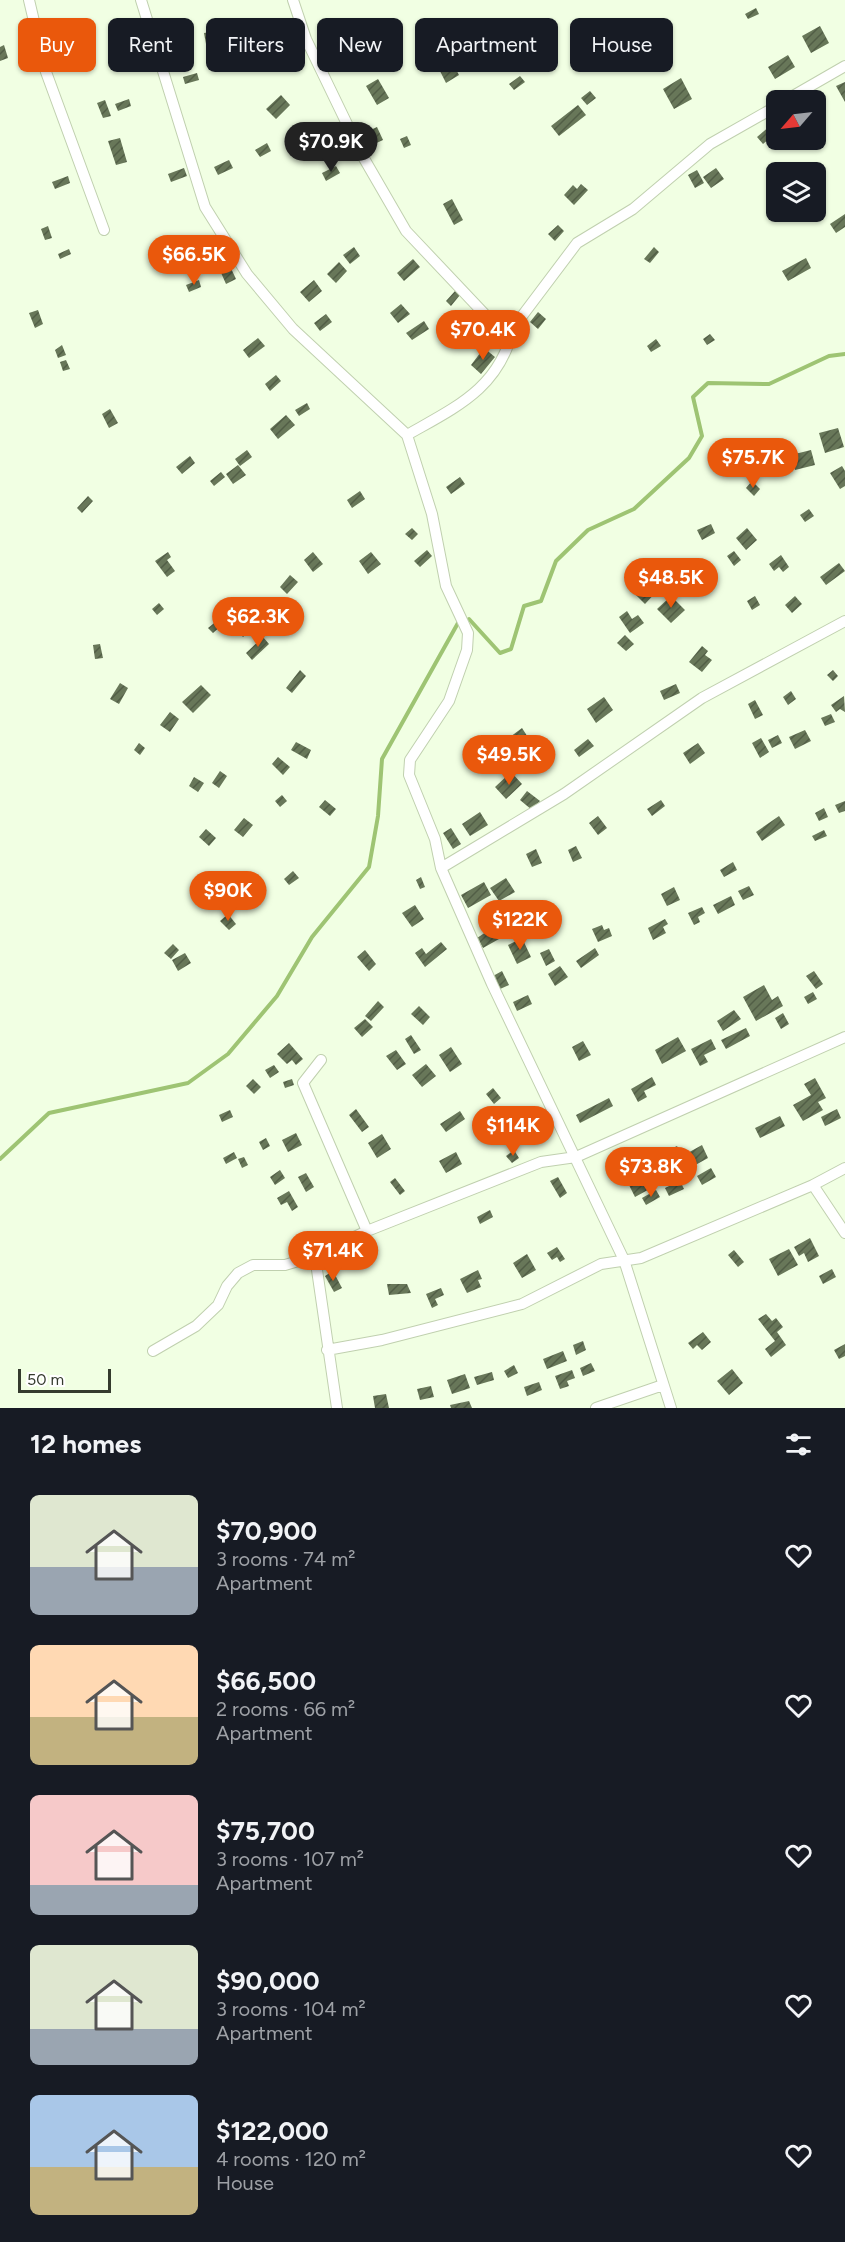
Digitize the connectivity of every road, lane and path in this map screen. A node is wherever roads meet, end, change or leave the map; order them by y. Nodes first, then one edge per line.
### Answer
1 (29, 0) edge
2 (141, 0) edge
3 (293, 0) edge
4 (845, 66) edge
5 (803, 90) edge
6 (766, 112) edge
7 (104, 230) dead end
8 (510, 340) junction
9 (407, 435) junction
10 (845, 621) edge
11 (441, 868) junction
12 (845, 1037) edge
13 (321, 1060) dead end
14 (576, 1157) junction
15 (845, 1168) edge
16 (813, 1185) junction
17 (367, 1231) junction
18 (845, 1233) edge
19 (315, 1256) junction
20 (624, 1260) junction
21 (327, 1350) junction
22 (153, 1351) dead end
23 (663, 1385) junction
24 (337, 1408) edge
25 (596, 1408) edge
26 (671, 1408) edge

1 - 7 street
2 - 9 street
3 - 8 street
4 - 5 street
6 - 8 street
8 - 9 street
9 - 11 street
10 - 11 street
11 - 14 street
12 - 14 street
13 - 17 street
14 - 17 street
14 - 20 street
15 - 16 street
16 - 18 street
16 - 20 street
17 - 19 street
19 - 21 street
19 - 22 street
20 - 21 street
20 - 23 street
21 - 24 street
23 - 25 street
23 - 26 street

